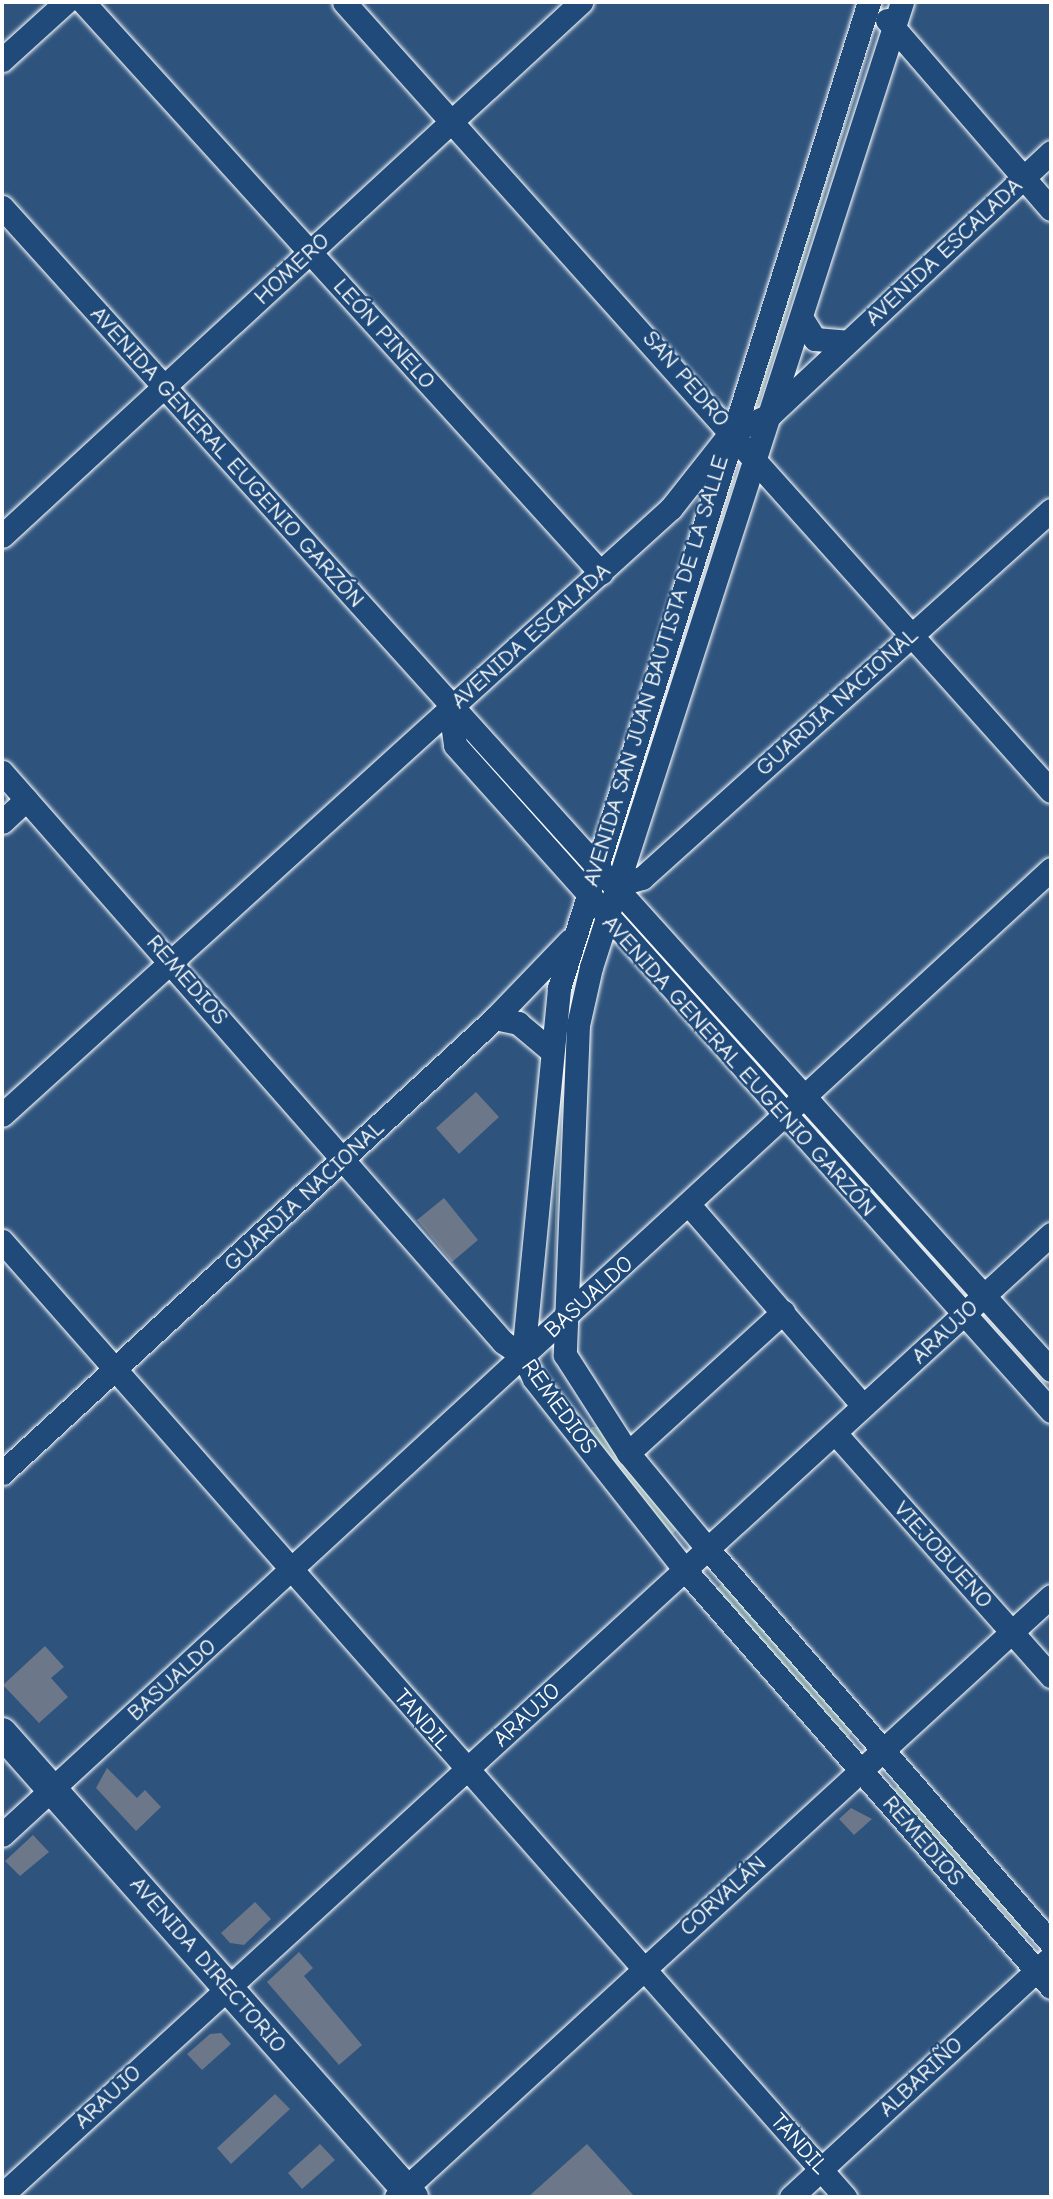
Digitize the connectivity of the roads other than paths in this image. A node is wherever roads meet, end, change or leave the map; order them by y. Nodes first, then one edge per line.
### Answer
1 (66, 2) edge
2 (83, 2) edge
3 (344, 2) edge
4 (581, 2) edge
5 (869, 2) edge
6 (902, 2) edge
7 (894, 28) junction
8 (2, 60) edge
9 (453, 120) junction
10 (1051, 152) edge
11 (1023, 178) junction
12 (2, 208) edge
13 (1051, 209) edge
14 (310, 253) junction
15 (801, 317) junction
16 (847, 342) junction
17 (164, 387) junction
18 (770, 415) junction
19 (731, 432) junction
20 (756, 458) junction
21 (1051, 510) edge
22 (2, 536) edge
23 (601, 573) junction
24 (912, 635) junction
25 (450, 709) junction
26 (2, 772) edge
27 (1051, 791) edge
28 (26, 800) junction
29 (2, 822) edge
30 (597, 860) junction
31 (1051, 869) edge
32 (617, 885) junction
33 (586, 894) junction
34 (606, 920) junction
35 (575, 934) junction
36 (171, 962) junction
37 (495, 1018) junction
38 (549, 1049) junction
39 (806, 1096) junction
40 (2, 1115) edge
41 (785, 1116) junction
42 (344, 1160) junction
43 (690, 1206) junction
44 (1051, 1234) edge
45 (2, 1241) edge
46 (985, 1296) junction
47 (783, 1312) junction
48 (964, 1316) junction
49 (563, 1321) junction
50 (523, 1356) junction
51 (114, 1369) junction
52 (1051, 1370) edge
53 (863, 1406) junction
54 (1051, 1411) edge
55 (835, 1433) junction
56 (628, 1453) junction
57 (2, 1474) edge
58 (707, 1548) junction
59 (684, 1569) junction
60 (291, 1570) junction
61 (1051, 1596) edge
62 (1012, 1632) junction
63 (1051, 1676) edge
64 (2, 1733) edge
65 (883, 1751) junction
66 (466, 1771) junction
67 (862, 1772) junction
68 (52, 1790) junction
69 (2, 1835) edge
70 (1051, 1943) edge
71 (641, 1969) junction
72 (1047, 1971) edge
73 (228, 1988) junction
74 (821, 2170) junction
75 (405, 2194) edge
76 (2, 2195) edge
77 (791, 2197) edge
78 (845, 2197) edge

1 - 8 street
2 - 14 street, LEÓN PINELO
3 - 9 street, SAN PEDRO
4 - 9 street, HOMERO
5 - 7 street
5 - 19 street, AVENIDA SAN JUAN BAUTISTA DE LA SALLE
6 - 7 street, AVENIDA SAN JUAN BAUTISTA DE LA SALLE
7 - 11 street
7 - 15 street, AVENIDA SAN JUAN BAUTISTA DE LA SALLE
9 - 14 street, HOMERO
9 - 19 street, SAN PEDRO
10 - 11 street, AVENIDA ESCALADA
11 - 13 street
11 - 16 street, AVENIDA ESCALADA
12 - 17 street, AVENIDA GENERAL EUGENIO GARZÓN
14 - 17 street, HOMERO
14 - 23 street, LEÓN PINELO
15 - 16 street
15 - 18 street, AVENIDA SAN JUAN BAUTISTA DE LA SALLE
16 - 18 street, AVENIDA ESCALADA
17 - 22 street, HOMERO
17 - 25 street, AVENIDA GENERAL EUGENIO GARZÓN
18 - 19 street, AVENIDA ESCALADA
18 - 20 street, AVENIDA SAN JUAN BAUTISTA DE LA SALLE
19 - 20 street, SAN PEDRO
19 - 23 street, AVENIDA ESCALADA
19 - 30 street, AVENIDA SAN JUAN BAUTISTA DE LA SALLE
20 - 24 street, SAN PEDRO
20 - 32 street, AVENIDA SAN JUAN BAUTISTA DE LA SALLE
21 - 24 street, GUARDIA NACIONAL
23 - 25 street, AVENIDA ESCALADA
24 - 27 street, SAN PEDRO
24 - 32 street, GUARDIA NACIONAL
25 - 30 street, AVENIDA GENERAL EUGENIO GARZÓN
25 - 33 street, AVENIDA GENERAL EUGENIO GARZÓN
25 - 36 street, AVENIDA ESCALADA
26 - 28 street, REMEDIOS
28 - 29 street
28 - 36 street, REMEDIOS
30 - 32 street, AVENIDA GENERAL EUGENIO GARZÓN
30 - 33 street, AVENIDA SAN JUAN BAUTISTA DE LA SALLE
31 - 39 street, BASUALDO
32 - 34 street, AVENIDA SAN JUAN BAUTISTA DE LA SALLE
32 - 39 street, AVENIDA GENERAL EUGENIO GARZÓN
33 - 34 street, AVENIDA GENERAL EUGENIO GARZÓN
33 - 35 street, AVENIDA SAN JUAN BAUTISTA DE LA SALLE
34 - 35 street, GUARDIA NACIONAL
34 - 41 street, AVENIDA GENERAL EUGENIO GARZÓN
34 - 49 street, AVENIDA SAN JUAN BAUTISTA DE LA SALLE
35 - 37 street, GUARDIA NACIONAL
35 - 38 street, AVENIDA SAN JUAN BAUTISTA DE LA SALLE
36 - 40 street, AVENIDA ESCALADA
36 - 42 street, REMEDIOS
37 - 38 street
37 - 42 street, GUARDIA NACIONAL
38 - 50 street, AVENIDA SAN JUAN BAUTISTA DE LA SALLE
39 - 41 street, BASUALDO
39 - 46 street, AVENIDA GENERAL EUGENIO GARZÓN
41 - 43 street, BASUALDO
41 - 48 street, AVENIDA GENERAL EUGENIO GARZÓN
42 - 50 street, REMEDIOS
42 - 51 street, GUARDIA NACIONAL
43 - 47 street
43 - 49 street, BASUALDO
44 - 46 street, ARAUJO
45 - 51 street, TANDIL
46 - 48 street, ARAUJO
46 - 52 street, AVENIDA GENERAL EUGENIO GARZÓN
47 - 53 street
47 - 56 street
48 - 53 street, ARAUJO
48 - 54 street, AVENIDA GENERAL EUGENIO GARZÓN
49 - 50 street, BASUALDO
49 - 56 street, REMEDIOS
50 - 59 street, REMEDIOS
50 - 60 street, BASUALDO
51 - 57 street, GUARDIA NACIONAL
51 - 60 street, TANDIL
53 - 55 street, ARAUJO
55 - 58 street, ARAUJO
55 - 62 street, VIEJOBUENO
56 - 58 street, REMEDIOS
58 - 59 street, ARAUJO
58 - 65 street, REMEDIOS
59 - 66 street, ARAUJO
59 - 67 street, REMEDIOS
60 - 66 street, TANDIL
60 - 68 street, BASUALDO
61 - 62 street, CORVALÁN
62 - 63 street, VIEJOBUENO
62 - 65 street, CORVALÁN
64 - 68 main road, AVENIDA DIRECTORIO
65 - 67 street, CORVALÁN
65 - 70 street, REMEDIOS
66 - 71 street, TANDIL
66 - 73 street, ARAUJO
67 - 71 street, CORVALÁN
67 - 72 street, REMEDIOS
68 - 69 street, BASUALDO
68 - 73 main road, AVENIDA DIRECTORIO
71 - 74 street, TANDIL
71 - 75 street, CORVALÁN
72 - 74 street, ALBARIÑO
73 - 75 main road, AVENIDA DIRECTORIO
73 - 76 street, ARAUJO
74 - 77 street, ALBARIÑO
74 - 78 street, TANDIL

